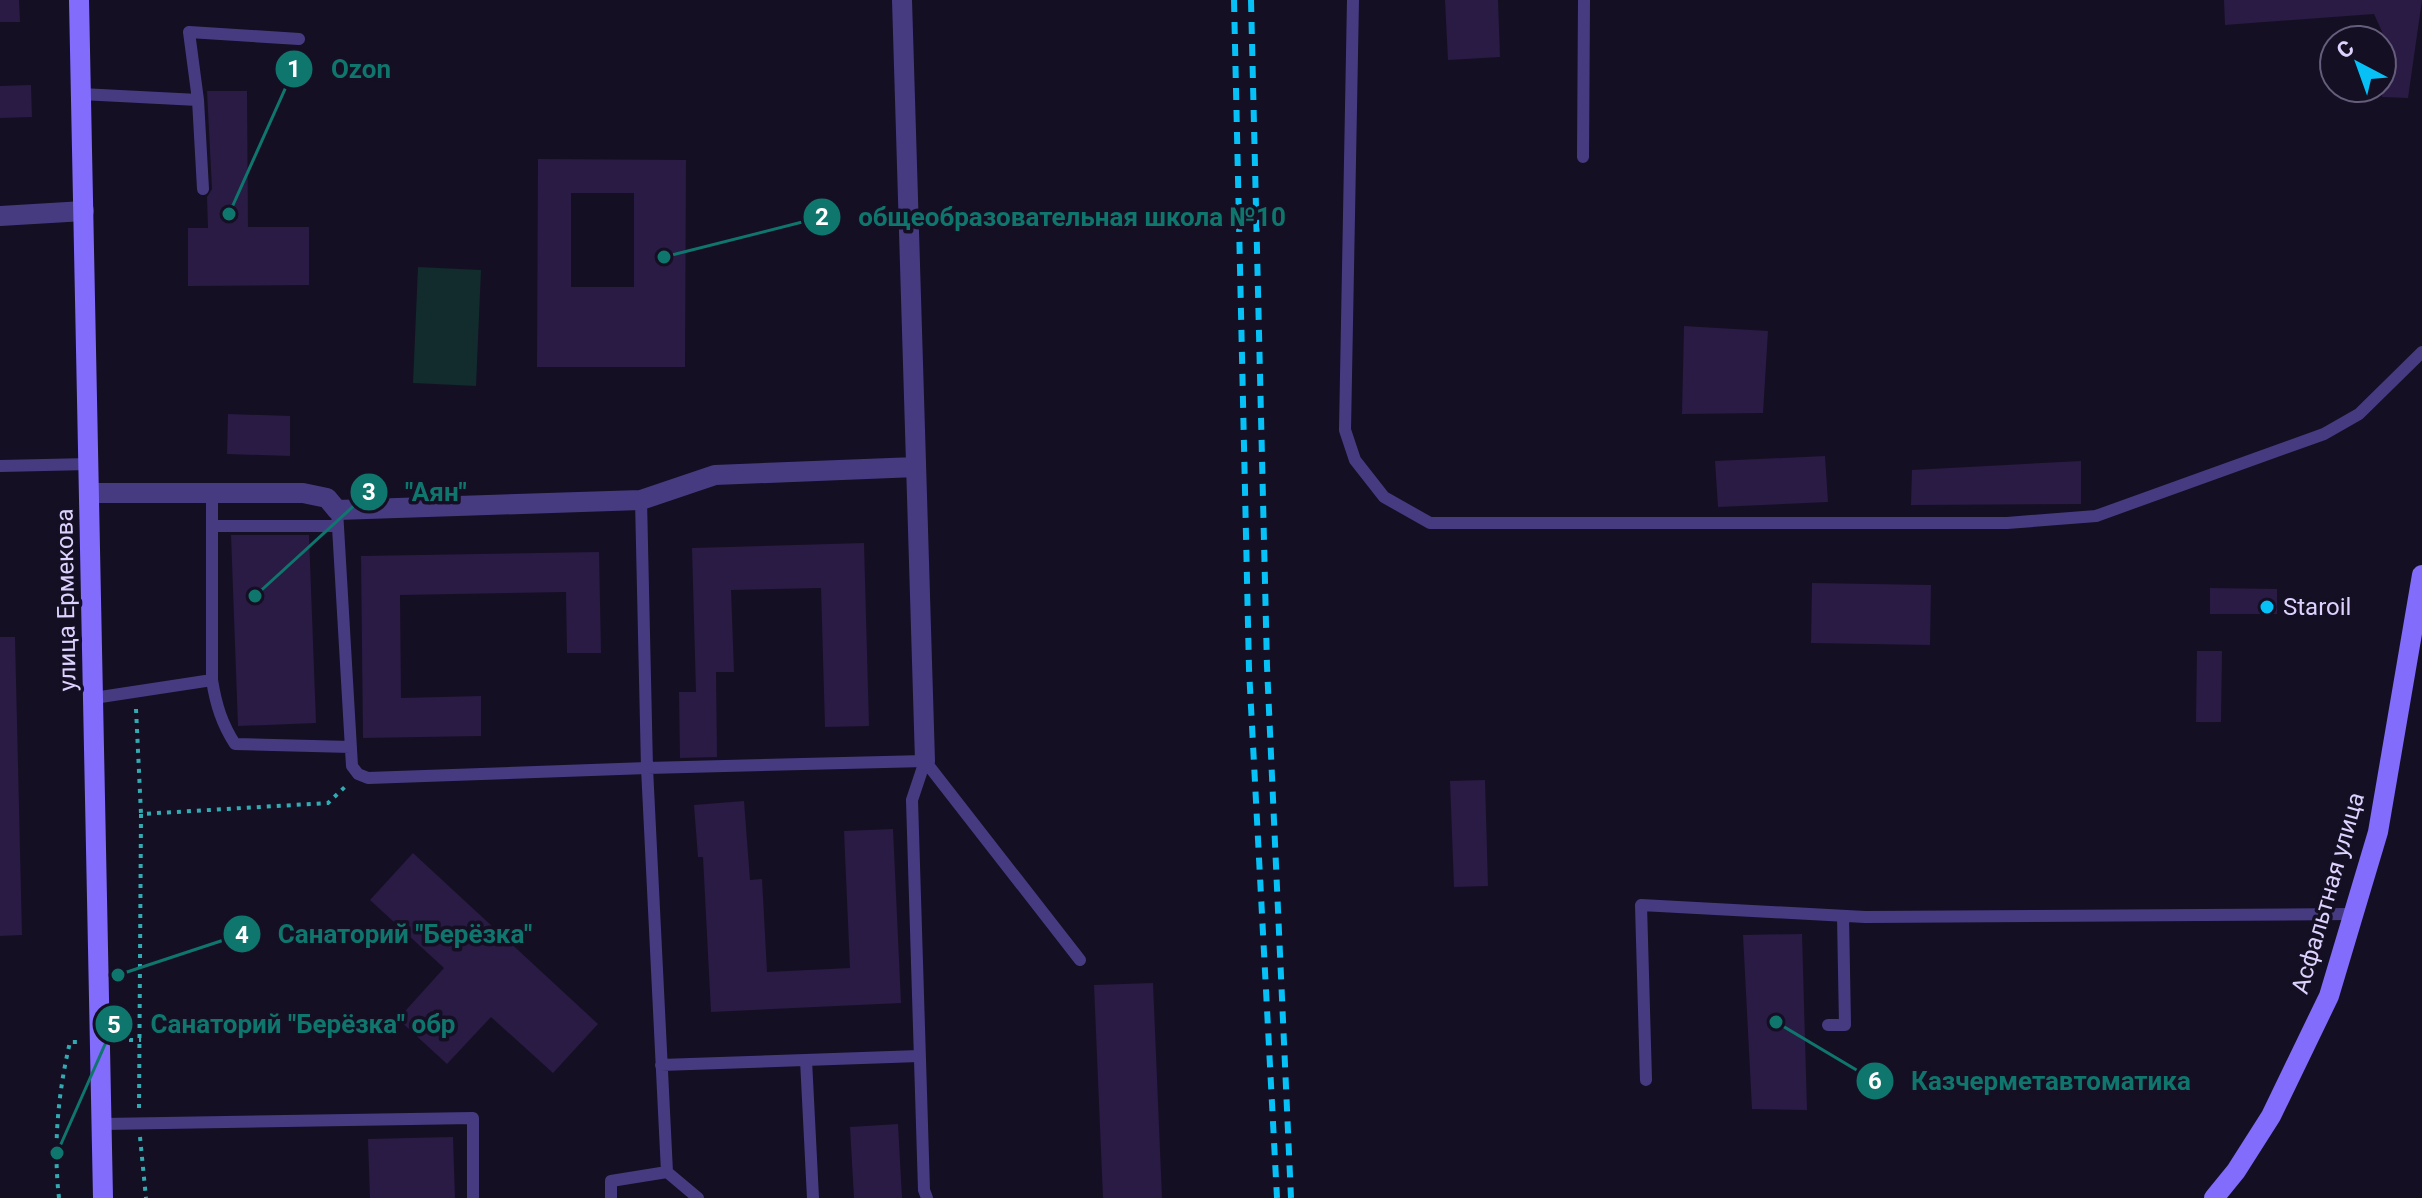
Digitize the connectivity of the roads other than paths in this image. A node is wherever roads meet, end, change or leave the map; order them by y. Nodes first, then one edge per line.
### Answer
1 (79, 0) edge
2 (902, 0) edge
3 (1353, 0) edge
4 (1584, 0) edge
5 (299, 39) dead end
6 (81, 94) junction
7 (198, 100) junction
8 (1583, 157) dead end
9 (203, 189) dead end
10 (84, 211) junction
11 (0, 216) edge
12 (2422, 352) edge
13 (89, 464) junction
14 (0, 466) edge
15 (916, 467) junction
16 (212, 492) junction
17 (89, 493) junction
18 (641, 500) junction
19 (338, 518) junction
20 (212, 526) junction
21 (2422, 575) edge
22 (212, 680) junction
23 (94, 698) junction
24 (351, 747) junction
25 (925, 761) junction
26 (647, 768) junction
27 (2353, 914) junction
28 (1843, 916) junction
29 (1080, 960) dead end
30 (1828, 1025) dead end
31 (919, 1056) junction
32 (806, 1060) junction
33 (661, 1065) junction
34 (1646, 1080) dead end
35 (103, 1124) junction
36 (667, 1172) junction
37 (103, 1198) edge
38 (473, 1198) edge
39 (611, 1198) edge
40 (698, 1198) edge
41 (813, 1198) edge
42 (927, 1198) edge
43 (2214, 1198) edge

1 - 6 main road, улица Ермекова
2 - 15 street
3 - 12 lane
4 - 8 lane
5 - 7 lane
6 - 7 lane
6 - 10 main road, улица Ермекова
7 - 9 lane
10 - 11 street
10 - 13 main road, улица Ермекова
13 - 14 lane
13 - 17 main road, улица Ермекова
15 - 18 street
15 - 25 street
16 - 17 street
16 - 19 street
16 - 20 lane
17 - 23 main road, улица Ермекова
18 - 19 street
18 - 26 lane
19 - 20 lane
19 - 24 lane
20 - 22 lane
21 - 27 main road, Асфальтная улица
22 - 23 lane
22 - 24 lane
23 - 35 main road, улица Ермекова
24 - 26 lane
25 - 26 lane
25 - 29 lane
25 - 31 lane
26 - 33 lane
27 - 28 lane
27 - 43 main road, Асфальтная улица
28 - 30 lane
28 - 34 lane
31 - 32 lane
31 - 42 lane
32 - 33 lane
32 - 41 lane
33 - 36 lane
35 - 37 main road, улица Ермекова
35 - 38 lane
36 - 39 lane
36 - 40 lane

